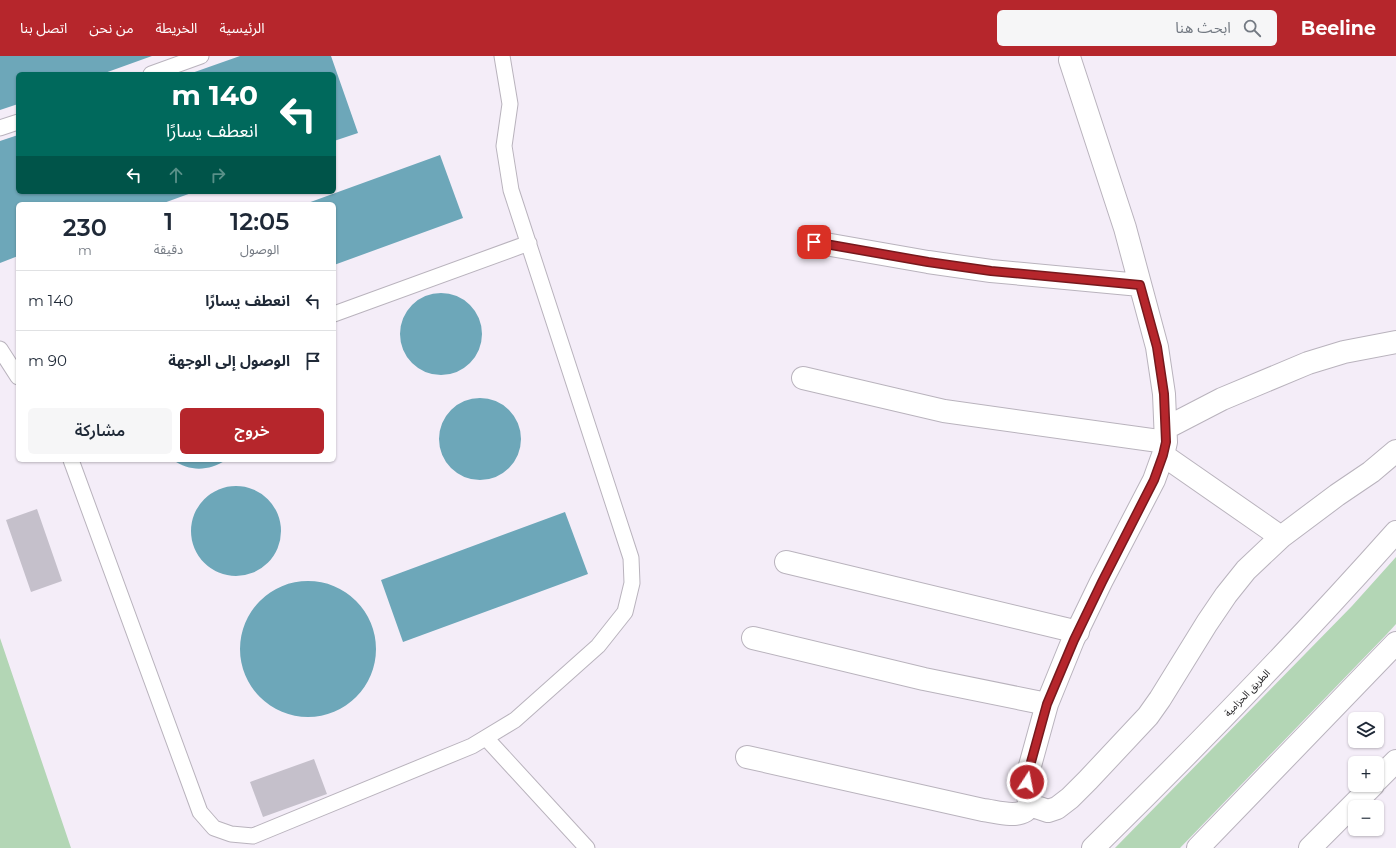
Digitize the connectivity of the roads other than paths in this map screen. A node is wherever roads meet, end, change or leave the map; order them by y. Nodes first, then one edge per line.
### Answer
1 (201, 56) edge
2 (502, 56) edge
3 (1070, 60) dead end
4 (157, 72) edge
5 (16, 123) edge
6 (0, 128) edge
7 (814, 242) dead end
8 (529, 243) junction
9 (1140, 285) junction
10 (336, 313) edge
11 (1396, 342) edge
12 (0, 349) edge
13 (16, 374) edge
14 (803, 378) dead end
15 (1165, 442) junction
16 (1396, 451) edge
17 (72, 462) edge
18 (1396, 532) edge
19 (1281, 537) junction
20 (786, 562) dead end
21 (1078, 632) junction
22 (753, 638) dead end
23 (1396, 643) edge
24 (1047, 704) junction
25 (486, 738) junction
26 (747, 757) dead end
27 (1396, 761) edge
28 (1384, 773) edge
29 (1365, 792) edge
30 (1031, 803) junction
31 (587, 848) edge
32 (1093, 848) edge
33 (1198, 848) edge
34 (1310, 848) edge

1 - 4 lane
2 - 8 lane
3 - 9 main road
5 - 6 lane
7 - 9 main road
8 - 10 lane
8 - 25 lane
9 - 15 main road
11 - 15 main road
12 - 13 lane
14 - 15 main road
15 - 19 main road
15 - 21 main road
16 - 19 main road
17 - 25 lane
18 - 32 main road, الطريق الحزامية
19 - 30 main road
20 - 21 main road
21 - 24 main road
22 - 24 main road
23 - 33 main road
24 - 30 main road
25 - 31 lane
26 - 30 main road
27 - 28 main road
29 - 34 main road

